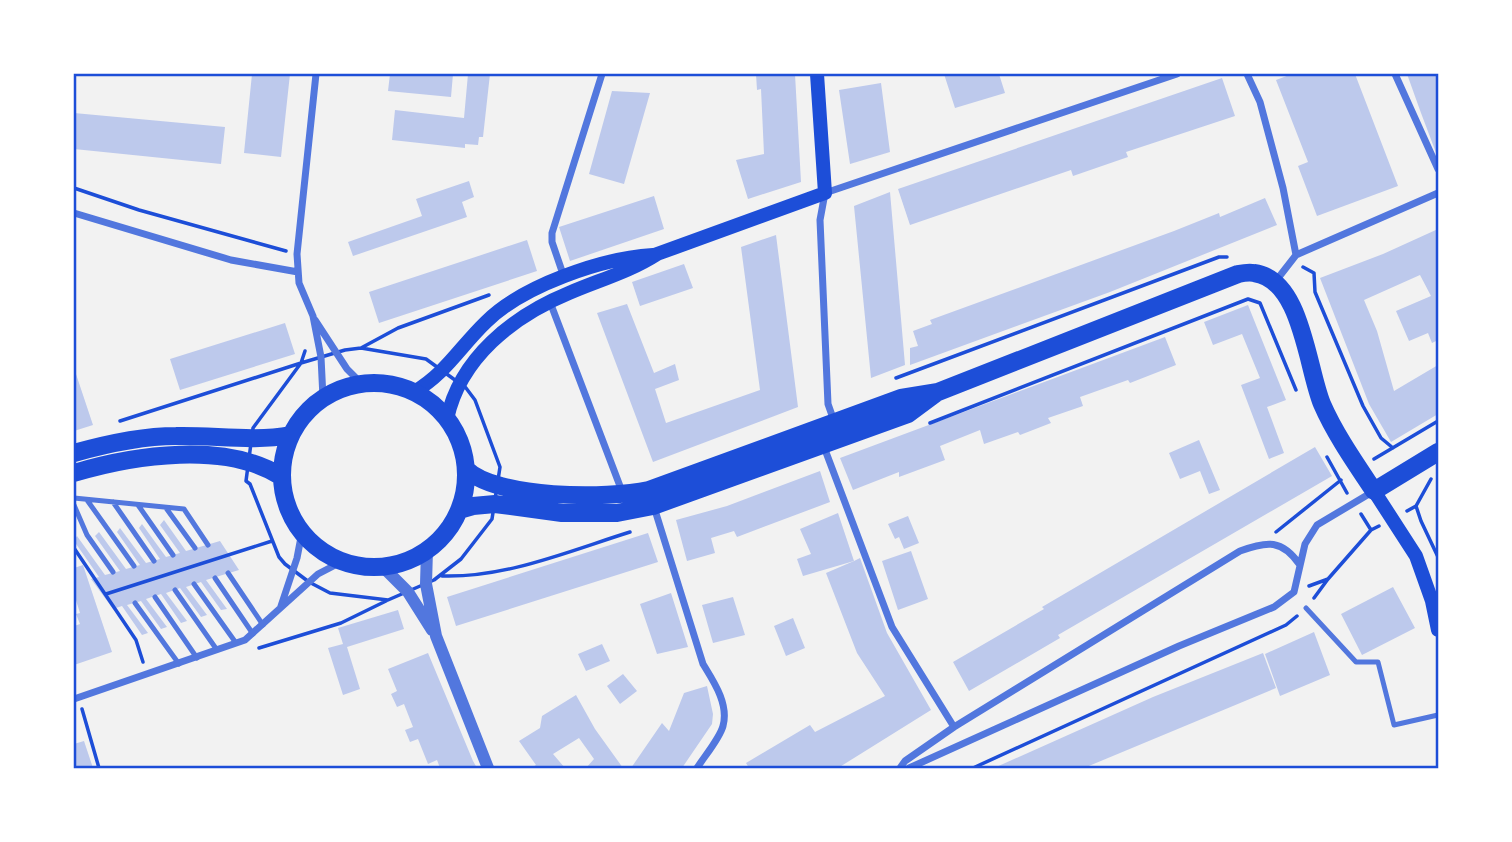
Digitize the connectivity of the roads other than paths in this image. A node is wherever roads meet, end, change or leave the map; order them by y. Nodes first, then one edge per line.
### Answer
1 (316, 74) edge
2 (602, 74) edge
3 (817, 74) edge
4 (1177, 74) edge
5 (1247, 74) edge
6 (1395, 74) edge
7 (1438, 169) edge
8 (1438, 192) edge
9 (825, 193) junction
10 (74, 212) edge
11 (657, 254) junction
12 (1296, 255) junction
13 (298, 272) junction
14 (564, 277) junction
15 (1275, 282) junction
16 (569, 293) junction
17 (550, 302) junction
18 (313, 316) junction
19 (362, 384) junction
20 (414, 392) junction
21 (938, 392) junction
22 (323, 398) junction
23 (447, 419) junction
24 (834, 422) junction
25 (291, 435) junction
26 (824, 446) junction
27 (1438, 452) edge
28 (74, 453) edge
29 (466, 468) junction
30 (74, 473) edge
31 (282, 477) junction
32 (1374, 491) junction
33 (623, 494) junction
34 (74, 498) edge
35 (87, 499) junction
36 (113, 502) junction
37 (74, 505) edge
38 (138, 505) junction
39 (166, 508) junction
40 (459, 510) junction
41 (656, 515) junction
42 (302, 532) junction
43 (208, 545) dead end
44 (195, 548) dead end
45 (427, 550) junction
46 (173, 555) dead end
47 (154, 561) dead end
48 (343, 561) junction
49 (1300, 565) junction
50 (134, 566) dead end
51 (383, 567) junction
52 (113, 572) dead end
53 (228, 573) dead end
54 (215, 578) dead end
55 (194, 584) dead end
56 (175, 590) dead end
57 (155, 597) dead end
58 (135, 603) dead end
59 (281, 607) junction
60 (1307, 608) road end
61 (263, 625) junction
62 (1438, 630) edge
63 (253, 634) junction
64 (436, 636) junction
65 (236, 643) junction
66 (217, 650) junction
67 (197, 658) junction
68 (178, 664) junction
69 (74, 699) edge
70 (1438, 715) edge
71 (954, 727) junction
72 (488, 768) edge
73 (697, 768) edge
74 (900, 768) edge
75 (909, 768) edge

1 - 13 street
2 - 14 street
3 - 9 main road
4 - 9 street
5 - 12 street
6 - 7 street
8 - 12 street
9 - 11 main road
9 - 24 street
10 - 13 street
11 - 14 main road
11 - 16 main road
12 - 15 street
13 - 18 street
14 - 16 lane
14 - 20 main road
15 - 21 main road
15 - 32 main road
16 - 17 main road
17 - 23 main road
17 - 33 street
18 - 19 street
18 - 22 street
19 - 20 main road
19 - 22 main road
20 - 23 main road
21 - 24 main road
21 - 26 main road
22 - 25 main road
23 - 29 main road
24 - 33 main road
25 - 28 main road
25 - 31 main road
26 - 41 main road
26 - 71 street
27 - 32 main road
29 - 33 main road
29 - 40 main road
30 - 31 main road
31 - 42 main road
32 - 49 street
32 - 62 main road
34 - 35 lane
35 - 36 lane
35 - 50 lane
36 - 38 lane
36 - 47 lane
37 - 52 lane
38 - 39 lane
38 - 46 lane
39 - 43 lane
39 - 44 lane
40 - 41 main road
40 - 45 main road
41 - 73 street
42 - 48 main road
42 - 59 street
45 - 51 main road
45 - 64 street
48 - 51 main road
48 - 59 street
49 - 71 street
49 - 75 street
51 - 64 street
53 - 61 lane
54 - 63 lane
55 - 65 lane
56 - 66 lane
57 - 67 lane
58 - 68 lane
59 - 61 street
60 - 70 lane
61 - 63 street
63 - 65 street
64 - 72 street
65 - 66 street
66 - 67 street
67 - 68 street
68 - 69 street
71 - 74 street

